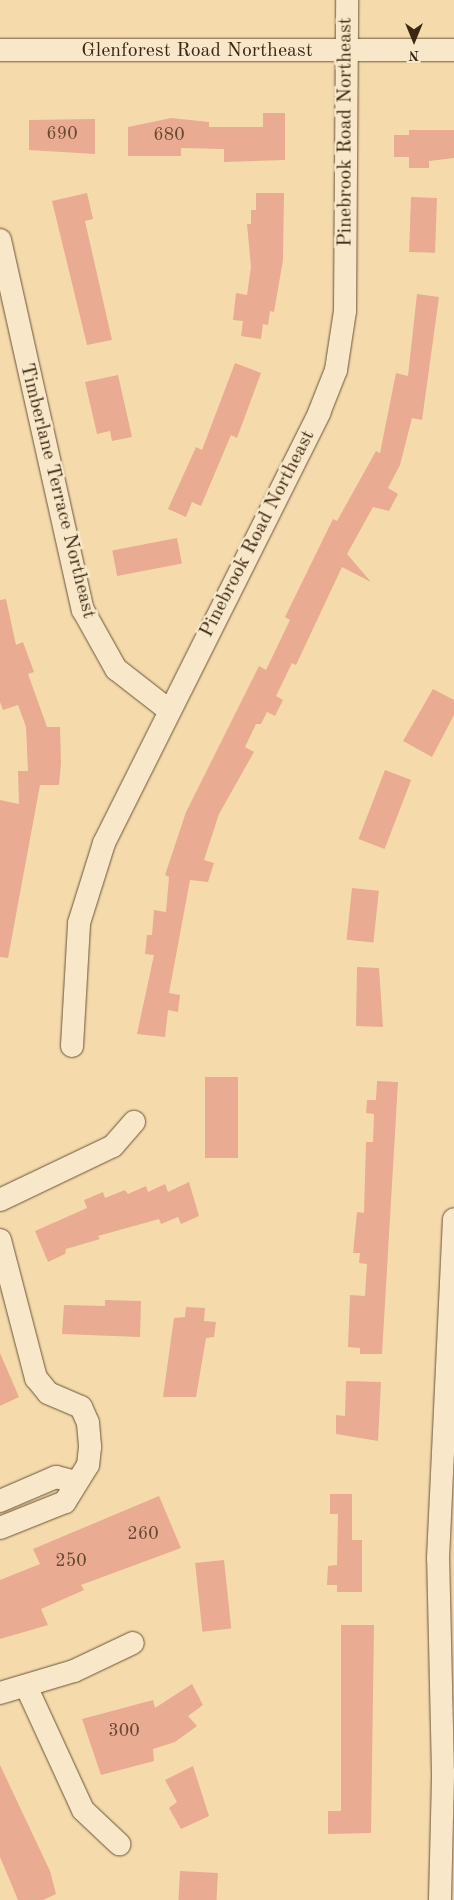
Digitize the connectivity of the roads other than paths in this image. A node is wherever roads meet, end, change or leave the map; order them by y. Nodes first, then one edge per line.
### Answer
1 (347, 0) edge
2 (0, 50) edge
3 (454, 50) edge
4 (347, 51) junction
5 (0, 240) edge
6 (170, 710) junction
7 (72, 1046) dead end
8 (134, 1122) dead end
9 (0, 1200) edge
10 (454, 1219) edge
11 (0, 1240) edge
12 (76, 1482) junction
13 (0, 1501) edge
14 (0, 1528) edge
15 (133, 1643) dead end
16 (26, 1686) junction
17 (447, 1687) edge
18 (0, 1693) edge
19 (119, 1844) dead end
20 (440, 1900) edge

1 - 4 street, Pinebrook Road Northeast
2 - 4 street, Glenforest Road Northeast
3 - 4 street, Glenforest Road Northeast
4 - 6 street, Pinebrook Road Northeast
5 - 6 street, Timberlane Terrace Northeast
6 - 7 street, Pinebrook Road Northeast
8 - 9 street
10 - 17 street
11 - 12 street
12 - 13 street
12 - 14 street
15 - 16 street
16 - 18 street
16 - 19 street
17 - 20 street

